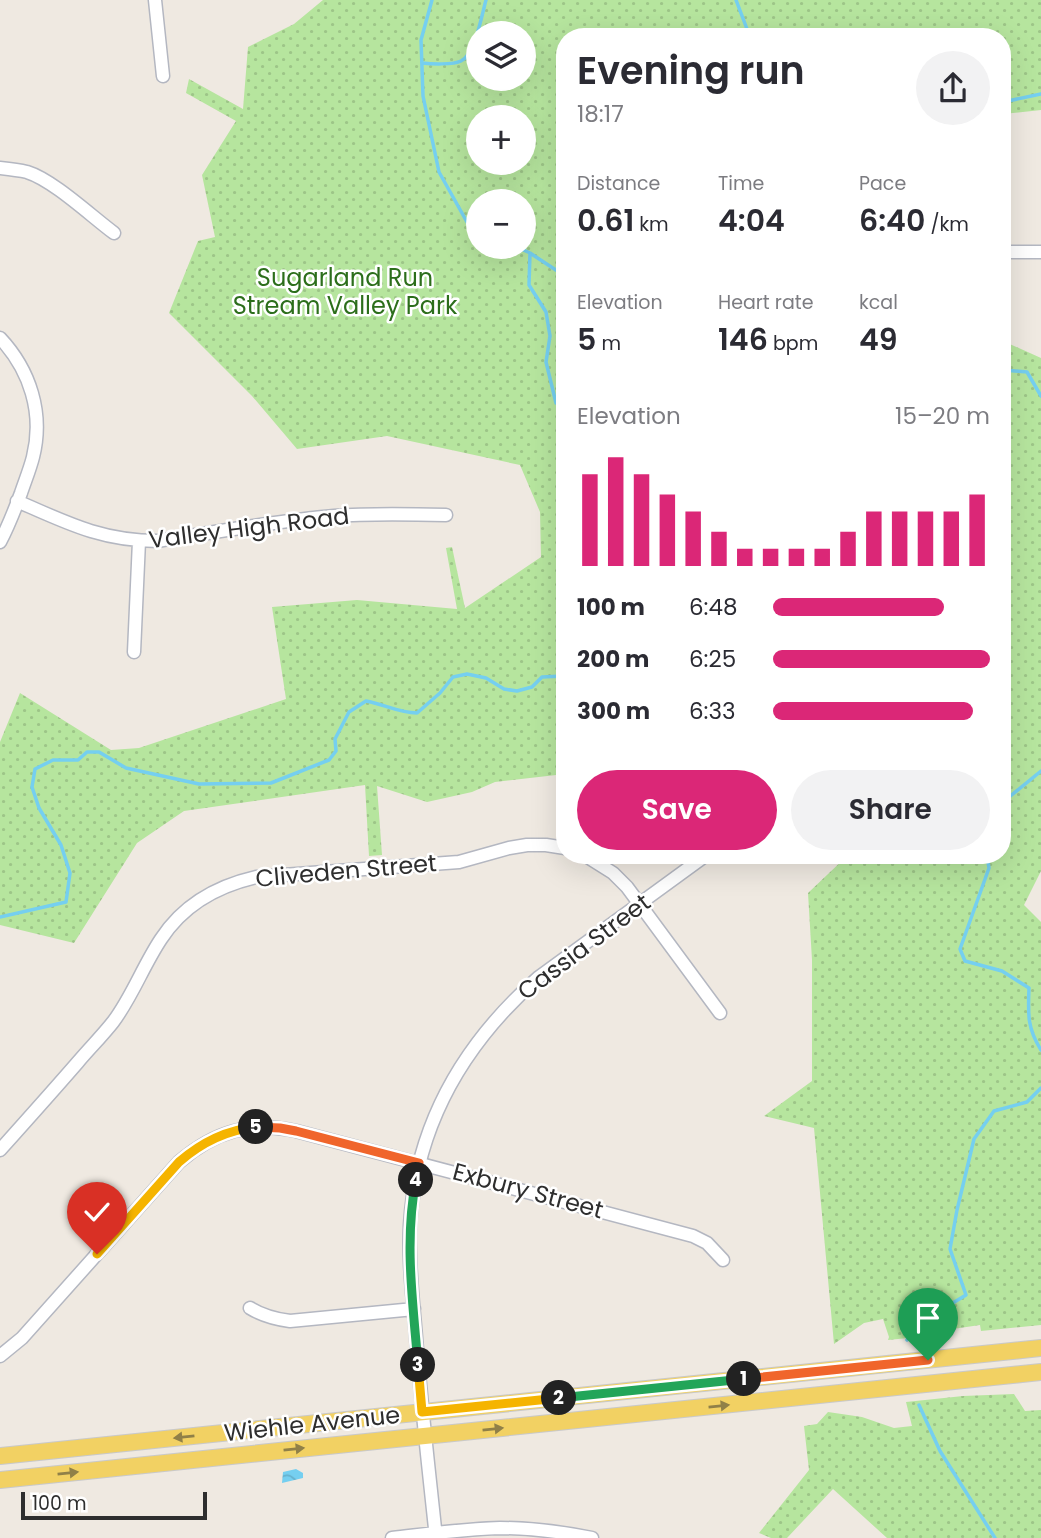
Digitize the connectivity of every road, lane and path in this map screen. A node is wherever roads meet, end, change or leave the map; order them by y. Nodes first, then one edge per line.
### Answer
1 (155, 0) edge
2 (163, 76) dead end
3 (0, 168) edge
4 (114, 233) dead end
5 (1041, 251) edge
6 (1011, 252) edge
7 (0, 338) edge
8 (18, 501) junction
9 (446, 515) dead end
10 (139, 541) junction
11 (0, 542) edge
12 (134, 652) dead end
13 (556, 847) edge
14 (601, 864) edge
15 (694, 864) edge
16 (640, 904) junction
17 (720, 1013) dead end
18 (0, 1150) edge
19 (419, 1163) junction
20 (723, 1260) dead end
21 (250, 1308) dead end
22 (414, 1309) junction
23 (1041, 1348) edge
24 (0, 1356) edge
25 (1041, 1373) edge
26 (422, 1412) junction
27 (425, 1435) junction
28 (0, 1456) edge
29 (0, 1480) edge
30 (436, 1536) edge
31 (392, 1538) edge
32 (592, 1538) edge

1 - 2 street
3 - 4 street
5 - 6 street
7 - 8 street
8 - 10 street, Valley High Road
8 - 11 street
9 - 10 street, Valley High Road
10 - 12 street
13 - 18 street, Cliveden Street
14 - 16 street
15 - 16 street, Cassia Street
16 - 17 street
16 - 19 street, Cassia Street
19 - 20 street, Exbury Street
19 - 22 street, Cassia Street
19 - 24 street, Exbury Street
21 - 22 street
22 - 26 street, Cassia Street
23 - 26 main road, Wiehle Avenue
27 -> 25 main road, Wiehle Avenue
26 - 27 street, Cassia Street
26 -> 28 main road, Wiehle Avenue
29 -> 27 main road, Wiehle Avenue
27 - 30 street, Cassia Street
30 - 31 street
30 - 32 street

